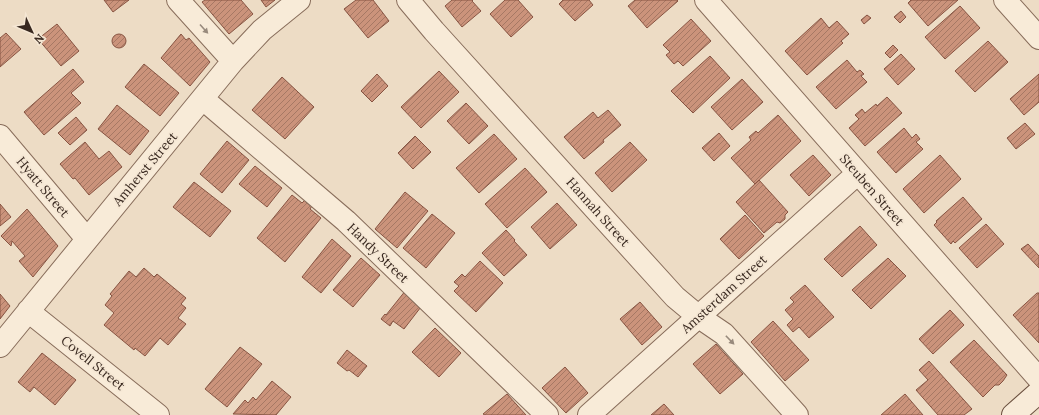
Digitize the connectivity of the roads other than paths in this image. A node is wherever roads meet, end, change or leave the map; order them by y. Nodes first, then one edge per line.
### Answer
1 (178, 0) edge
2 (299, 0) edge
3 (408, 0) edge
4 (706, 0) edge
5 (1004, 0) edge
6 (1039, 38) edge
7 (233, 61) junction
8 (203, 99) junction
9 (0, 136) edge
10 (858, 173) junction
11 (87, 239) junction
12 (28, 311) junction
13 (699, 317) junction
14 (0, 346) edge
15 (1039, 379) edge
16 (1039, 392) edge
17 (158, 415) edge
18 (547, 415) edge
19 (589, 415) edge
20 (797, 415) edge
21 (1013, 415) edge

1 -> 7 street
2 - 7 street, Amherst Street
3 - 13 street, Hannah Street
4 - 10 street, Steuben Street
5 - 6 street
7 - 8 street, Amherst Street
8 - 11 street, Amherst Street
8 - 18 street, Handy Street
9 - 11 street, Hyatt Street
10 - 13 street, Amsterdam Street
10 - 15 street, Steuben Street
11 - 12 street, Amherst Street
12 - 14 street, Amherst Street
12 - 17 street, Covell Street
13 - 19 street, Amsterdam Street
13 -> 20 street, Hannah Street
16 - 21 street

